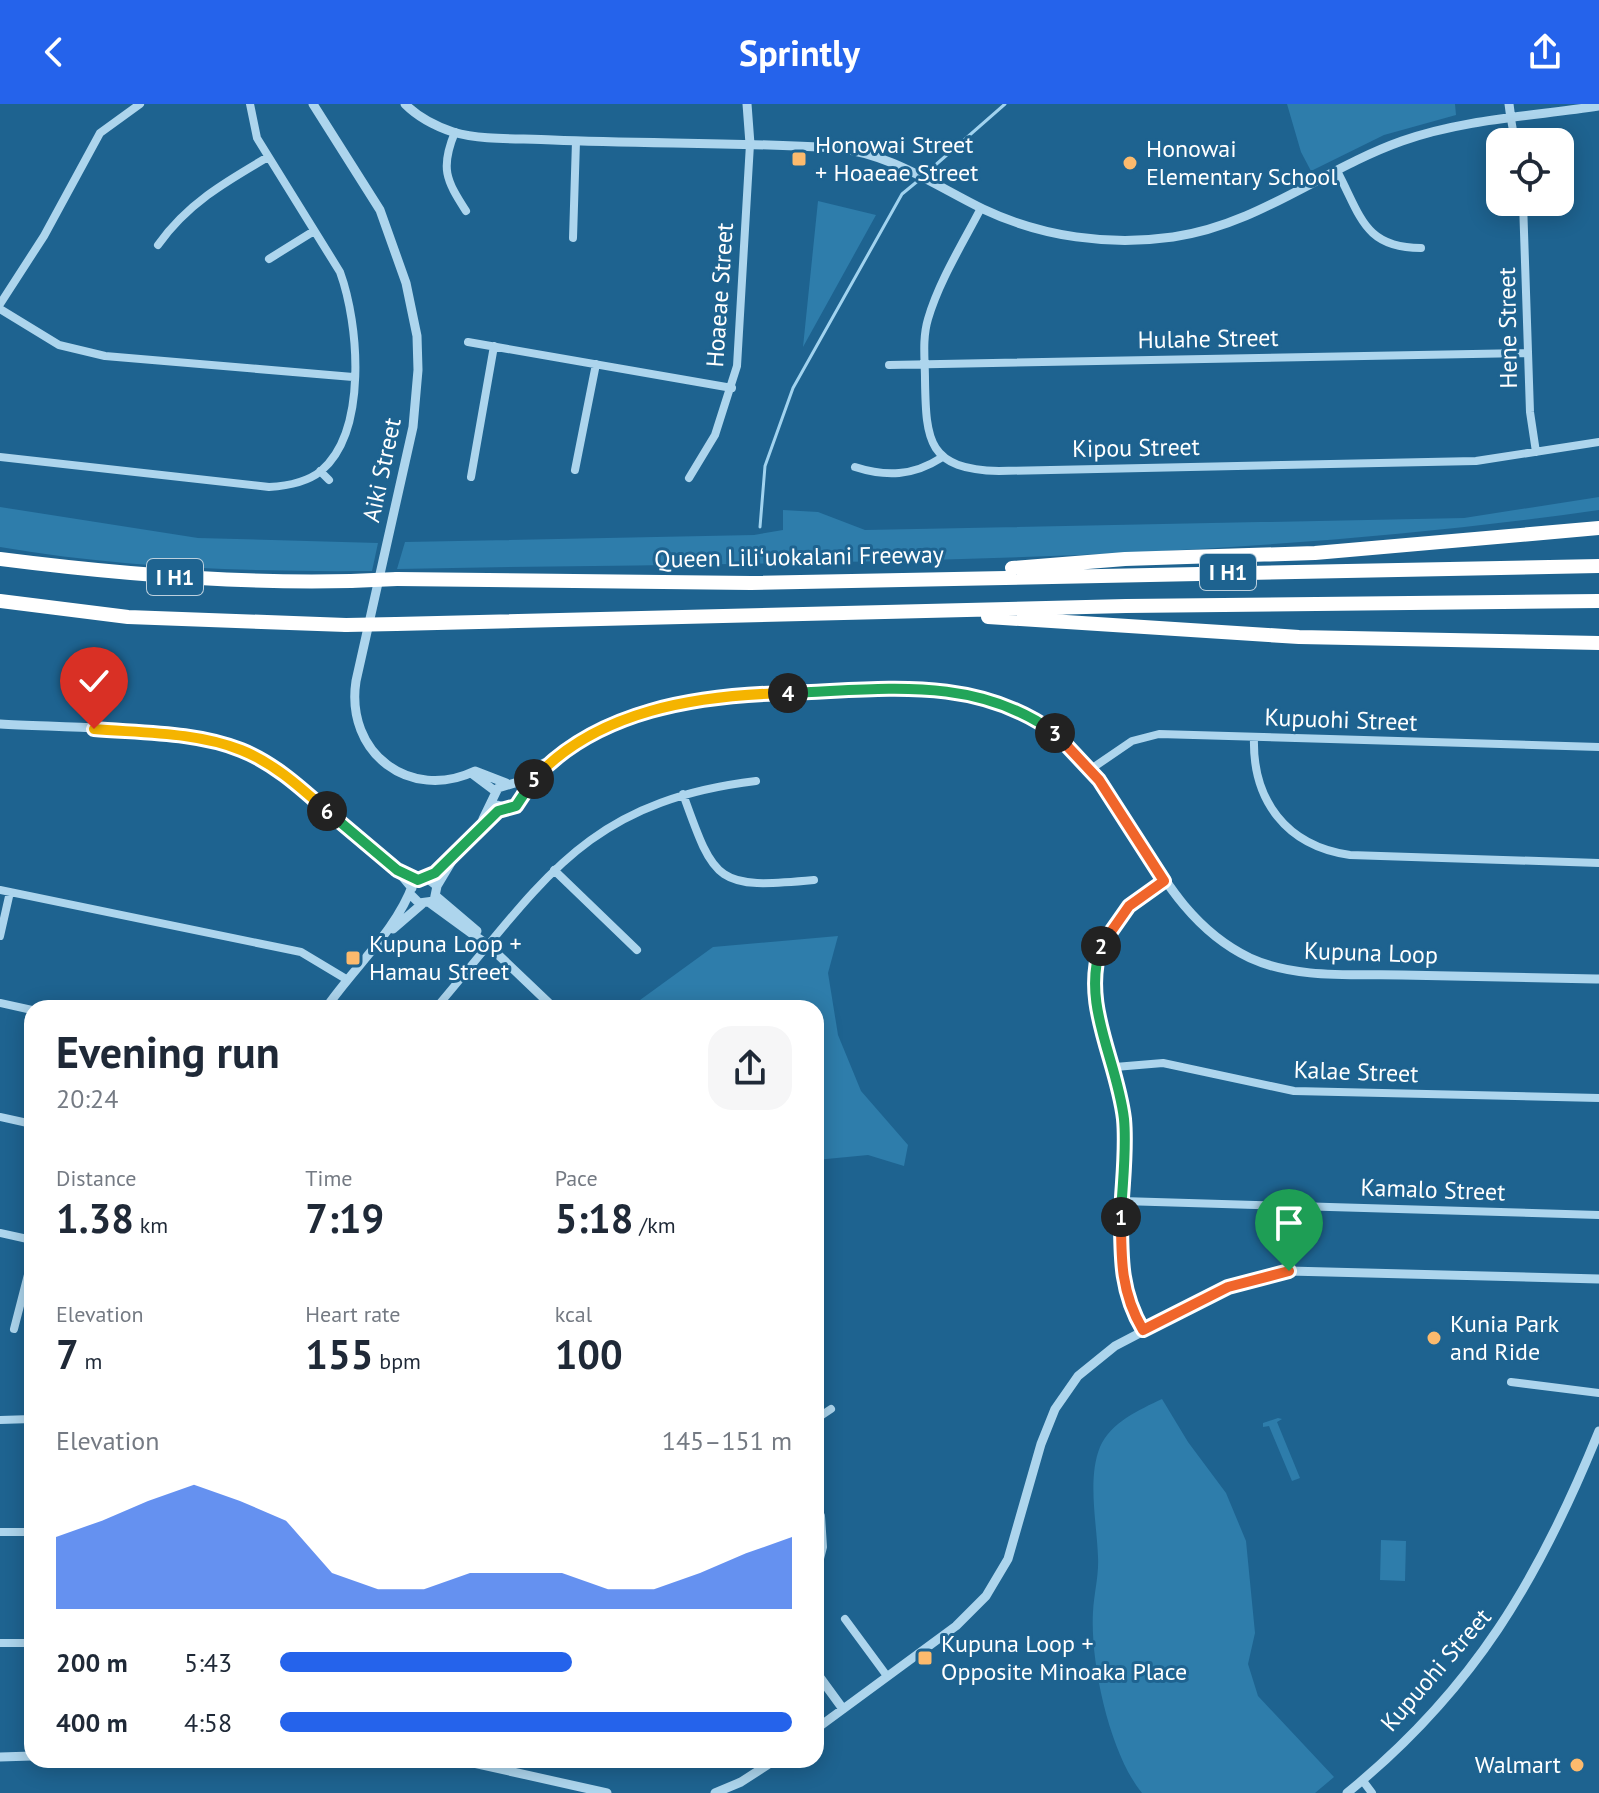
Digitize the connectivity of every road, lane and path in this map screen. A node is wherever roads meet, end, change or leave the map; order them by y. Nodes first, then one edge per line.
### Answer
1 (250, 104) edge
2 (313, 104) edge
3 (405, 104) edge
4 (747, 104) edge
5 (1509, 104) edge
6 (135, 105) edge
7 (1599, 106) edge
8 (1511, 119) junction
9 (1513, 128) edge
10 (455, 132) junction
11 (576, 141) junction
12 (750, 144) junction
13 (268, 157) junction
14 (1337, 171) junction
15 (981, 208) junction
16 (466, 211) dead end
17 (1523, 216) edge
18 (314, 231) junction
19 (573, 238) dead end
20 (158, 245) dead end
21 (1421, 248) dead end
22 (269, 259) dead end
23 (0, 306) edge
24 (468, 342) dead end
25 (494, 346) junction
26 (1528, 353) junction
27 (596, 364) junction
28 (889, 365) dead end
29 (925, 365) junction
30 (353, 377) junction
31 (732, 388) junction
32 (1599, 442) edge
33 (1536, 452) junction
34 (0, 457) edge
35 (941, 458) junction
36 (855, 467) dead end
37 (575, 470) dead end
38 (320, 471) junction
39 (471, 477) dead end
40 (689, 478) dead end
41 (329, 480) dead end
42 (1599, 527) edge
43 (0, 559) edge
44 (1599, 566) edge
45 (856, 579) junction
46 (0, 601) edge
47 (1599, 601) edge
48 (892, 611) junction
49 (1599, 643) edge
50 (0, 724) edge
51 (1254, 737) junction
52 (1599, 747) edge
53 (554, 759) junction
54 (1091, 769) junction
55 (471, 773) junction
56 (756, 781) dead end
57 (510, 784) junction
58 (683, 794) junction
59 (495, 795) junction
60 (521, 796) junction
61 (502, 809) junction
62 (480, 825) junction
63 (1599, 863) edge
64 (554, 870) junction
65 (814, 880) dead end
66 (1164, 881) junction
67 (0, 890) edge
68 (424, 891) junction
69 (10, 892) junction
70 (0, 936) edge
71 (489, 946) junction
72 (637, 950) dead end
73 (346, 979) junction
74 (1599, 979) edge
75 (332, 1000) edge
76 (443, 1000) edge
77 (546, 1000) edge
78 (0, 1003) edge
79 (24, 1008) edge
80 (1115, 1067) junction
81 (1599, 1098) edge
82 (0, 1117) edge
83 (24, 1122) edge
84 (1122, 1201) junction
85 (1599, 1215) edge
86 (0, 1233) edge
87 (24, 1238) edge
88 (1599, 1279) edge
89 (24, 1290) edge
90 (14, 1329) dead end
91 (1143, 1330) junction
92 (1511, 1382) dead end
93 (1599, 1393) edge
94 (831, 1409) dead end
95 (824, 1414) edge
96 (24, 1419) edge
97 (0, 1420) edge
98 (1599, 1431) edge
99 (0, 1532) edge
100 (24, 1532) edge
101 (845, 1619) dead end
102 (0, 1643) edge
103 (24, 1643) edge
104 (887, 1676) junction
105 (824, 1683) edge
106 (843, 1709) junction
107 (824, 1723) edge
108 (24, 1756) edge
109 (0, 1757) edge
110 (516, 1768) edge
111 (763, 1768) edge
112 (1363, 1781) junction
113 (607, 1793) edge
114 (715, 1793) edge
115 (1347, 1793) edge
116 (1372, 1793) edge

1 - 13 street
2 - 55 street, Aiki Street
3 - 10 street
4 - 12 street, Hoaeae Street
5 - 8 street
6 - 23 street
7 - 8 street
8 - 9 street
8 - 14 street
10 - 11 street
10 - 16 street
11 - 12 street
11 - 19 street
12 - 15 street
12 - 31 street, Hoaeae Street
13 - 18 street
13 - 20 street
14 - 15 street
14 - 21 street
15 - 29 street
17 - 26 street, Hene Street
18 - 22 street
18 - 30 street
23 - 30 street
24 - 25 street
25 - 27 street
25 - 39 street
26 - 29 street, Hulahe Street
26 - 33 street, Hene Street
27 - 31 street
27 - 37 street
28 - 29 street, Hulahe Street
29 - 35 street
30 - 38 street
31 - 40 street, Hoaeae Street
32 - 33 street, Kipou Street
33 - 35 street, Kipou Street
34 - 38 street
35 - 36 street
38 - 41 street
42 - 45 highway
43 - 45 highway, Queen Liliʻuokalani Freeway / I H1, bridge
44 - 45 highway, Queen Liliʻuokalani Freeway / I H1
46 - 48 highway, I H1, bridge
47 - 48 highway, I H1
48 - 49 highway
50 - 68 street
51 - 52 street, Kupuohi Street
51 - 54 street, Kupuohi Street
51 - 63 street
53 - 54 street, Kupuna Loop
53 - 57 street, Kupuna Loop
53 - 60 street, Kupuna Loop
54 - 66 street, Kupuna Loop
55 - 57 street, Aiki Street
55 - 59 street
56 - 58 street
57 - 59 street, Kupuna Loop
57 - 60 street
58 - 64 street
58 - 65 street
59 - 61 street
59 - 62 street
60 - 61 street, Kupuna Loop
61 - 62 street
62 - 68 street
64 - 71 street
64 - 72 street
66 - 74 street, Kupuna Loop
66 - 80 street
67 - 69 street
68 - 71 street
68 - 73 street
69 - 70 street
69 - 73 street
71 - 76 street
71 - 77 street
73 - 75 street
78 - 79 street
80 - 81 street, Kalae Street
80 - 84 street
82 - 83 street
84 - 85 street, Kamalo Street
84 - 91 street
86 - 87 street
88 - 91 street
89 - 90 street
91 - 104 street
92 - 93 street
94 - 95 street
96 - 97 street
98 - 112 street, Kupuohi Street
99 - 100 street
101 - 104 street
102 - 103 street
104 - 106 street
105 - 106 street
106 - 107 street
108 - 109 street
110 - 113 street
111 - 114 street
112 - 115 street, Kupuohi Street
112 - 116 street

